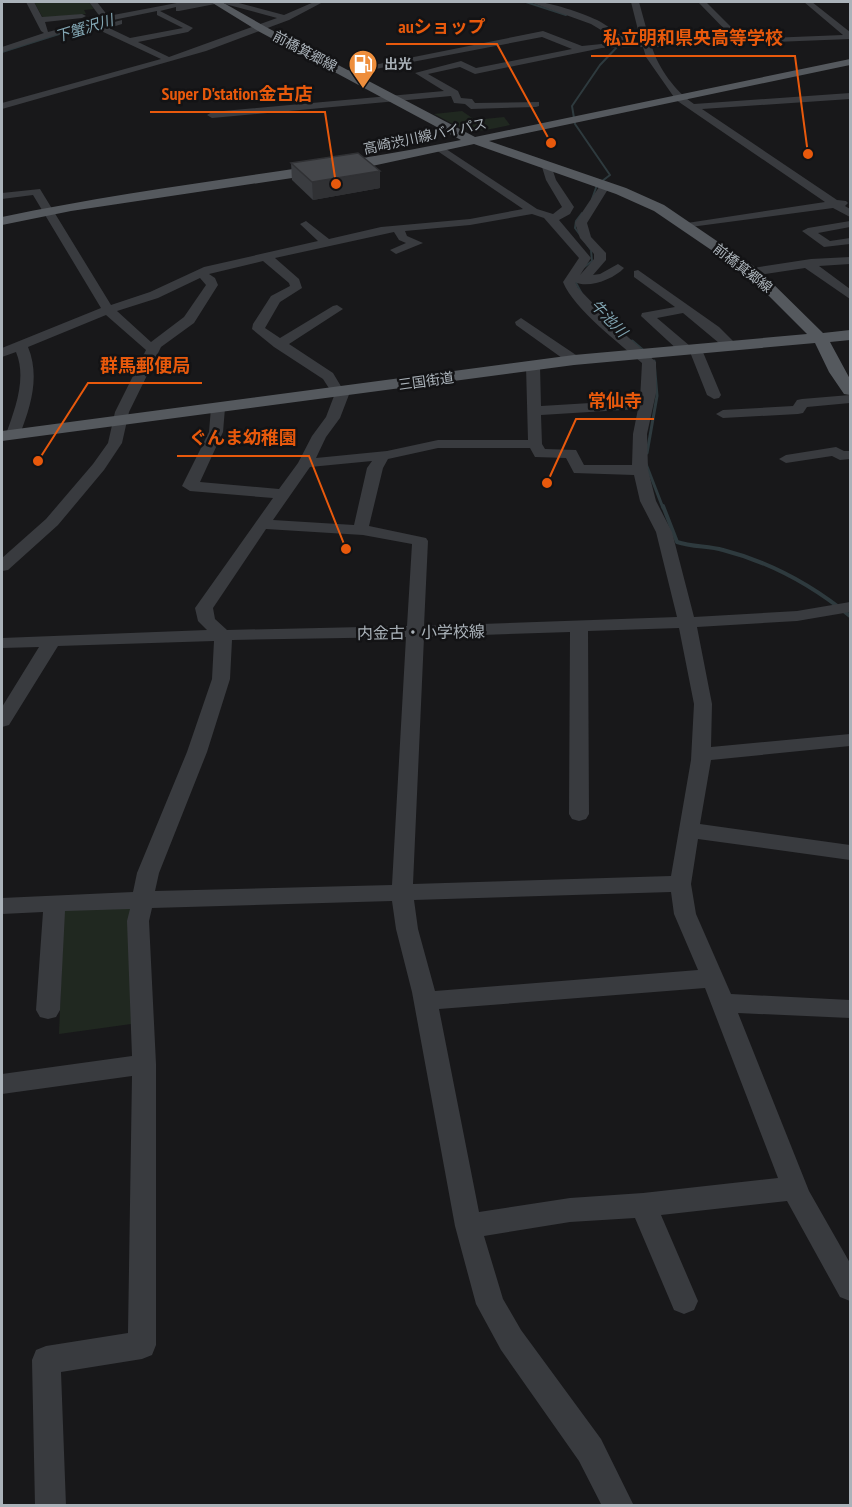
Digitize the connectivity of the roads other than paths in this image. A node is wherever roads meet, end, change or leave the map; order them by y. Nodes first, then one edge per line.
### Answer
1 (30, 2) edge
2 (93, 2) edge
3 (154, 2) edge
4 (191, 2) edge
5 (214, 2) edge
6 (228, 2) edge
7 (248, 2) edge
8 (319, 2) edge
9 (534, 2) edge
10 (635, 2) edge
11 (702, 2) edge
12 (808, 2) edge
13 (238, 4) junction
14 (162, 10) junction
15 (286, 18) junction
16 (104, 19) junction
17 (40, 20) junction
18 (262, 29) junction
19 (170, 33) junction
20 (48, 35) junction
21 (850, 37) edge
22 (129, 41) junction
23 (742, 42) junction
24 (196, 43) junction
25 (621, 44) junction
26 (646, 45) junction
27 (26, 47) dead end
28 (581, 49) junction
29 (2, 50) edge
30 (440, 53) junction
31 (167, 59) junction
32 (850, 60) edge
33 (461, 64) junction
34 (344, 72) junction
35 (455, 93) junction
36 (678, 96) junction
37 (850, 96) edge
38 (391, 97) junction
39 (536, 104) dead end
40 (2, 106) edge
41 (690, 107) junction
42 (212, 116) dead end
43 (471, 139) junction
44 (440, 148) junction
45 (547, 167) junction
46 (600, 184) junction
47 (2, 196) edge
48 (850, 202) edge
49 (836, 204) junction
50 (47, 209) junction
51 (533, 212) junction
52 (850, 214) edge
53 (2, 216) edge
54 (552, 219) junction
55 (2, 221) edge
56 (306, 224) dead end
57 (850, 224) edge
58 (687, 226) junction
59 (397, 228) junction
60 (850, 241) edge
61 (326, 242) junction
62 (577, 248) junction
63 (396, 250) dead end
64 (597, 250) junction
65 (266, 256) junction
66 (850, 261) edge
67 (808, 264) junction
68 (753, 272) junction
69 (202, 274) junction
70 (638, 274) dead end
71 (581, 281) junction
72 (850, 295) edge
73 (337, 309) dead end
74 (685, 309) junction
75 (108, 310) junction
76 (521, 322) dead end
77 (850, 335) edge
78 (819, 337) junction
79 (279, 344) junction
80 (730, 345) junction
81 (21, 347) junction
82 (153, 348) junction
83 (690, 348) junction
84 (645, 352) junction
85 (2, 353) edge
86 (573, 360) junction
87 (533, 366) junction
88 (850, 390) edge
89 (340, 392) junction
90 (714, 394) dead end
91 (850, 399) edge
92 (647, 404) junction
93 (218, 408) junction
94 (534, 411) junction
95 (723, 414) dead end
96 (121, 419) junction
97 (7, 435) edge
98 (535, 444) junction
99 (383, 455) junction
100 (850, 455) edge
101 (786, 459) dead end
102 (306, 463) junction
103 (640, 470) junction
104 (283, 494) junction
105 (261, 524) junction
106 (360, 531) junction
107 (2, 566) edge
108 (845, 611) edge
109 (687, 622) junction
110 (579, 627) junction
111 (415, 633) junction
112 (223, 635) junction
113 (52, 641) junction
114 (2, 643) edge
115 (2, 721) edge
116 (850, 740) edge
117 (701, 754) junction
118 (579, 814) dead end
119 (690, 830) junction
120 (850, 853) edge
121 (680, 884) junction
122 (402, 891) junction
123 (141, 900) junction
124 (54, 904) junction
125 (2, 906) edge
126 (713, 978) junction
127 (426, 1000) junction
128 (722, 1003) junction
129 (850, 1009) edge
130 (48, 1010) dead end
131 (144, 1064) junction
132 (2, 1084) edge
133 (795, 1188) junction
134 (643, 1205) junction
135 (468, 1226) junction
136 (850, 1288) edge
137 (684, 1301) dead end
138 (51, 1506) edge
139 (619, 1506) edge

1 - 17 street
2 - 16 street
3 - 14 street
4 - 14 street
5 - 14 street
5 - 18 main road, 前橋箕郷線
6 - 13 street
7 - 13 street
8 - 15 street
9 - 25 street
10 - 26 street
11 - 23 street
12 - 21 street
13 - 15 street
14 - 16 street
14 - 19 street
15 - 18 street
16 - 17 street
16 - 20 street
16 - 22 street
16 - 27 street
17 - 20 street
18 - 24 street
18 - 34 main road, 前橋箕郷線
19 - 22 street
19 - 24 street
20 - 29 street
21 - 23 street
22 - 31 street
23 - 26 street
24 - 31 street
25 - 26 street
25 - 28 street
26 - 36 street
28 - 30 street
28 - 33 street
30 - 33 street
30 - 34 street
31 - 40 street
32 - 36 main road, 高崎渋川線バイパス
33 - 35 street
34 - 38 main road, 前橋箕郷線
35 - 38 street
35 - 39 street
36 - 41 street
36 - 43 main road, 高崎渋川線バイパス
37 - 41 street
38 - 42 street
38 - 43 main road, 前橋箕郷線
41 - 49 street
43 - 44 main road, 高崎渋川線バイパス
43 - 45 main road, 前橋箕郷線
43 - 50 main road, 高崎渋川線バイパス
44 - 50 main road, 高崎渋川線バイパス
44 - 51 street
45 - 46 main road, 前橋箕郷線
45 - 54 street
46 - 58 main road, 前橋箕郷線
46 - 64 street
47 - 50 street
48 - 49 street
49 - 52 street
49 - 58 street
50 - 53 main road, 高崎渋川線バイパス
50 - 55 main road, 高崎渋川線バイパス
50 - 75 street
51 - 54 street
51 - 59 street
54 - 62 street
56 - 61 street
57 - 60 street
58 - 68 main road, 前橋箕郷線
59 - 61 street
59 - 63 street
61 - 65 street
62 - 64 street
62 - 84 street
64 - 71 street
64 - 71 street
65 - 69 street
65 - 79 street
66 - 67 street
67 - 68 street
67 - 72 street
68 - 78 main road, 前橋箕郷線
69 - 75 street
69 - 82 street
70 - 74 street
71 - 84 street
73 - 79 street
74 - 80 street
74 - 83 street
75 - 81 street
75 - 82 street
76 - 86 street
77 - 78 main road, 三国街道
78 - 80 main road, 三国街道
78 - 88 main road, 前橋箕郷線
79 - 89 street
80 - 83 main road, 三国街道
81 - 85 street
81 - 97 street
82 - 96 street
83 - 84 main road, 三国街道
83 - 90 street
84 - 86 main road, 三国街道
84 - 92 street
86 - 87 main road, 三国街道
87 - 89 main road, 三国街道
87 - 94 street
89 - 93 main road, 三国街道
89 - 102 street
91 - 95 street
92 - 94 street
92 - 103 street
93 - 96 main road, 三国街道
93 - 104 street
94 - 98 street
96 - 97 main road, 三国街道
96 - 107 street
98 - 99 street
98 - 103 street
99 - 102 street
99 - 106 street
100 - 101 street
102 - 104 street
103 - 109 street
104 - 105 street
105 - 106 street
105 - 112 street
106 - 111 street
108 - 109 street, 内金古・小学校線
109 - 110 street, 内金古・小学校線
109 - 117 street
110 - 111 street, 内金古・小学校線
110 - 118 street
111 - 112 street, 内金古・小学校線
111 - 122 street
112 - 113 street, 内金古・小学校線
112 - 123 street
113 - 114 street, 内金古・小学校線
113 - 115 street
116 - 117 street
117 - 119 street
119 - 120 street
119 - 121 street
121 - 122 street
121 - 126 street
122 - 123 street
122 - 127 street
123 - 124 street
123 - 131 street
124 - 125 street
124 - 130 street
126 - 127 street
126 - 128 street
127 - 135 street
128 - 129 street
128 - 133 street
131 - 132 street
131 - 138 street
133 - 134 street
133 - 136 street
134 - 135 street
134 - 137 street
135 - 139 street

